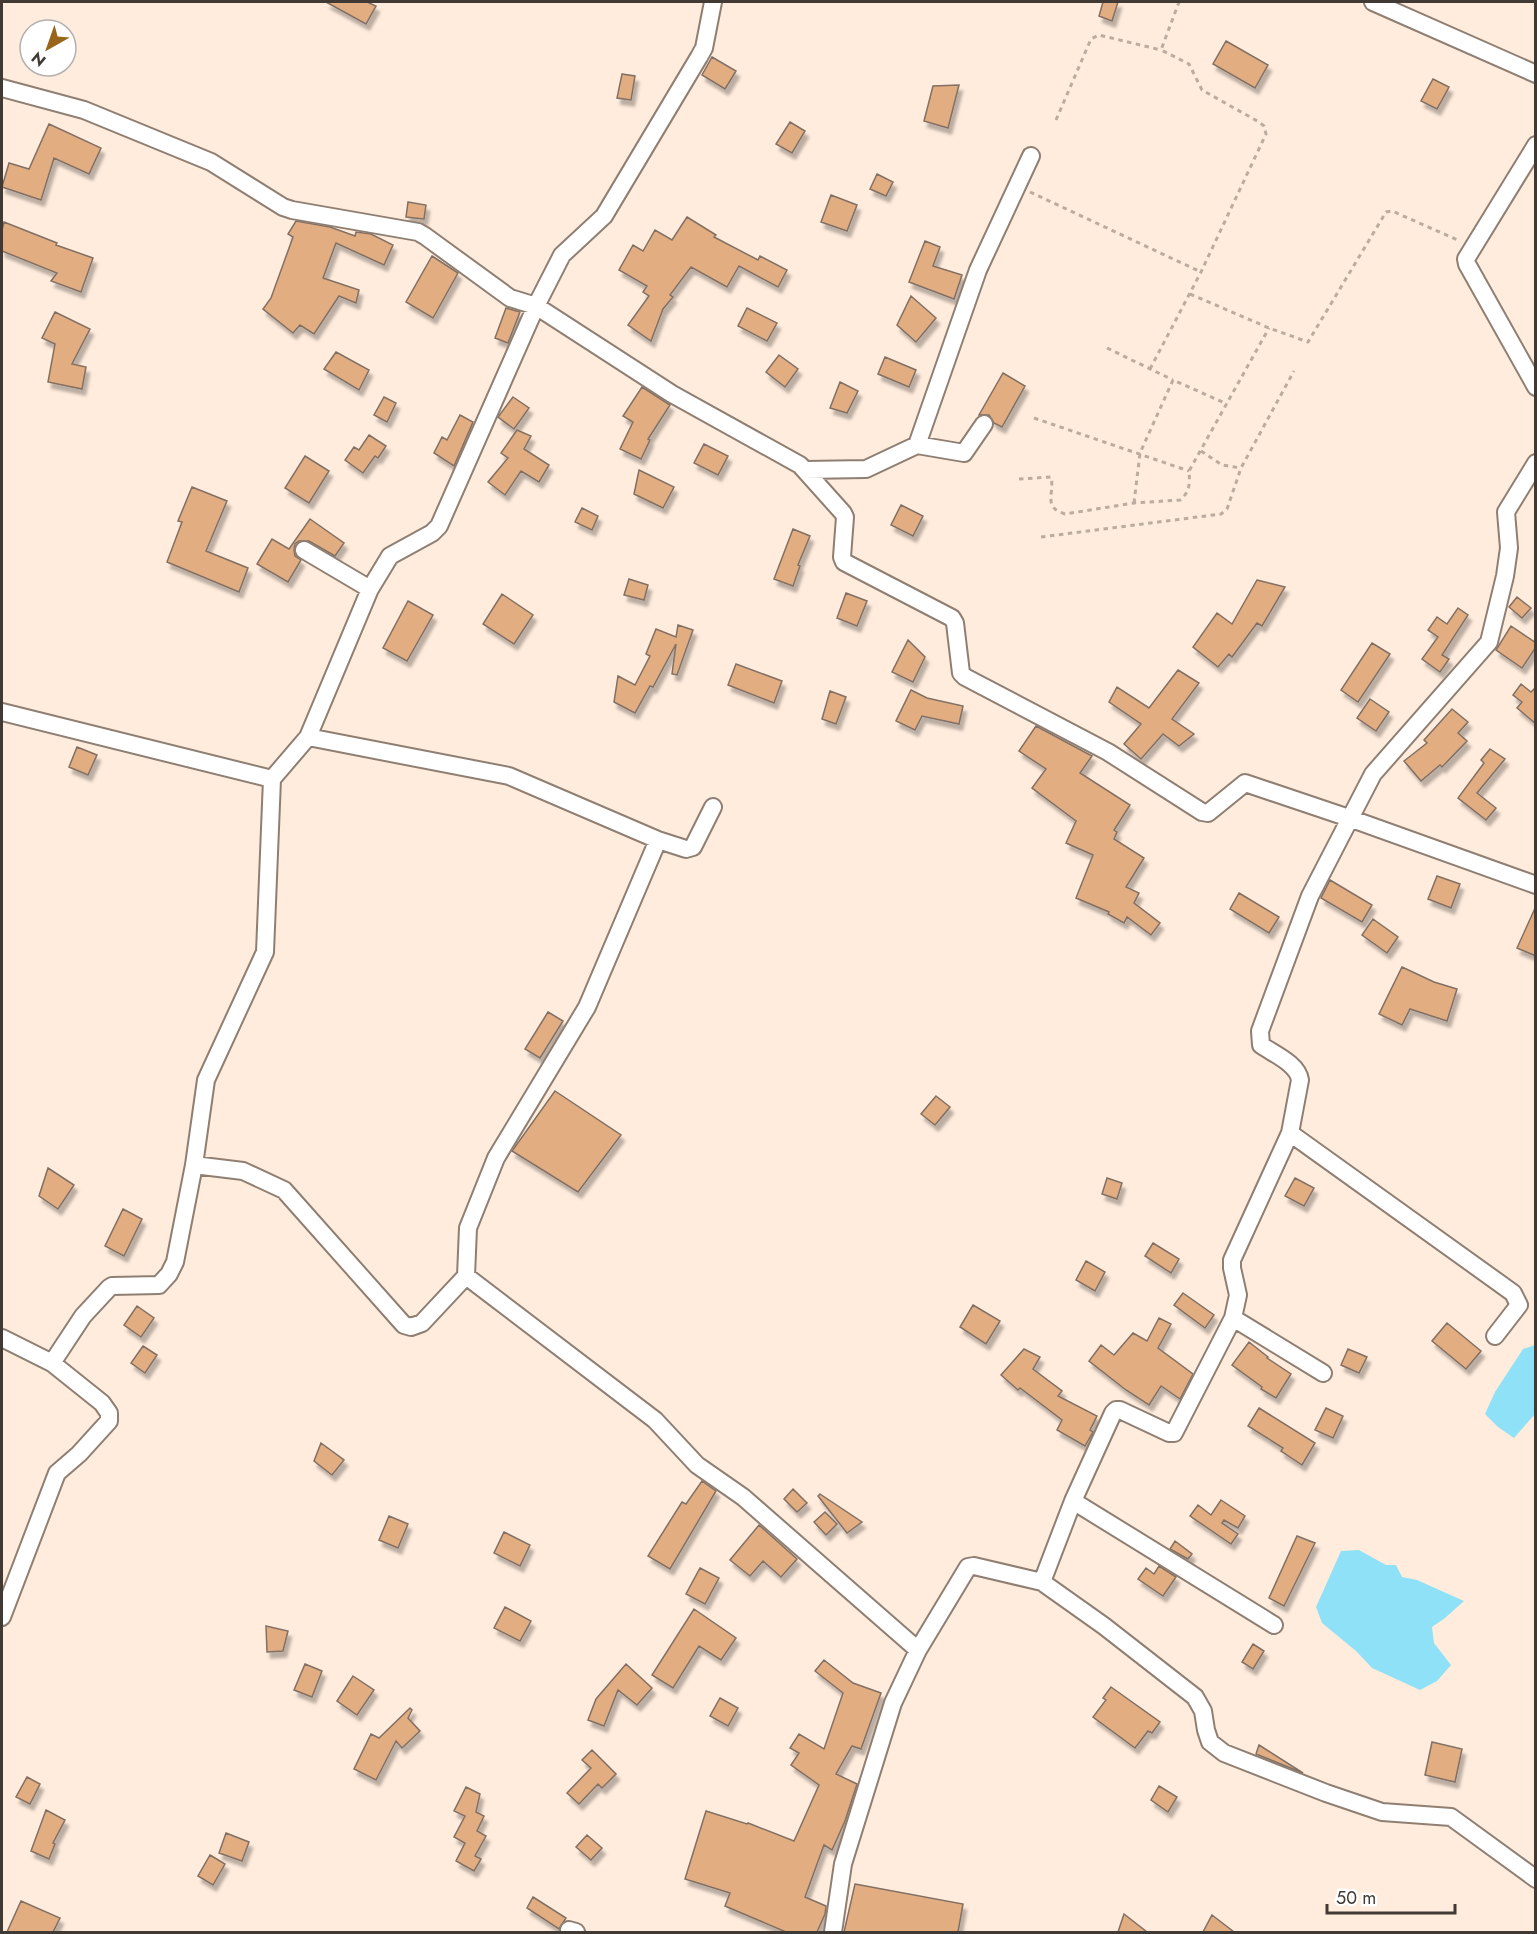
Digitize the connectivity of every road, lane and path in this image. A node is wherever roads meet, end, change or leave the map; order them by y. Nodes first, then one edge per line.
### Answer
1 (713, 2) edge
2 (1179, 2) edge
3 (1373, 2) edge
4 (1161, 50) junction
5 (1536, 74) edge
6 (2, 88) edge
7 (1056, 120) dead end
8 (1536, 145) edge
9 (1031, 156) dead end
10 (1018, 186) junction
11 (1472, 247) junction
12 (1201, 272) junction
13 (1190, 294) junction
14 (536, 306) junction
15 (1269, 328) junction
16 (1107, 348) dead end
17 (1150, 369) junction
18 (1294, 371) dead end
19 (1173, 380) junction
20 (1536, 387) edge
21 (1227, 404) junction
22 (1034, 418) dead end
23 (984, 424) dead end
24 (917, 445) junction
25 (1201, 452) junction
26 (1140, 453) junction
27 (1536, 463) edge
28 (1241, 468) junction
29 (805, 470) junction
30 (1189, 471) junction
31 (1019, 478) dead end
32 (1134, 504) junction
33 (1041, 537) dead end
34 (304, 550) dead end
35 (370, 589) junction
36 (2, 712) edge
37 (308, 737) junction
38 (272, 779) junction
39 (713, 807) dead end
40 (1349, 818) junction
41 (658, 840) junction
42 (1536, 885) edge
43 (1290, 1133) junction
44 (194, 1166) junction
45 (466, 1276) junction
46 (1233, 1318) junction
47 (1495, 1336) dead end
48 (2, 1338) edge
49 (52, 1363) junction
50 (1323, 1373) dead end
51 (1073, 1501) junction
52 (1042, 1582) junction
53 (2, 1617) edge
54 (1274, 1625) dead end
55 (918, 1650) junction
56 (1536, 1879) edge
57 (834, 1932) edge

1 - 14 street
2 - 4 path
3 - 5 street
4 - 7 path
4 - 12 path
6 - 14 street
8 - 11 street
9 - 10 street
10 - 12 path
10 - 24 street
11 - 15 path
11 - 20 street
12 - 13 path
13 - 15 path
13 - 17 path
14 - 29 street
14 - 35 street
15 - 21 path
16 - 17 path
17 - 19 path
18 - 28 path
19 - 21 path
19 - 26 path
21 - 25 path
22 - 26 path
23 - 24 street
24 - 29 street
25 - 28 path
25 - 30 path
26 - 30 path
26 - 32 path
27 - 40 street
28 - 33 path
29 - 40 street
30 - 32 path
31 - 32 path
34 - 35 street
35 - 37 street
36 - 38 street
37 - 38 street
37 - 41 street
38 - 44 street
39 - 41 street
40 - 42 street
40 - 43 street
41 - 45 street
43 - 46 street
43 - 47 street
44 - 45 street
44 - 49 street
45 - 55 street
46 - 50 street
46 - 51 street
48 - 49 street
49 - 53 street
51 - 52 street
51 - 54 street
52 - 55 street
52 - 56 street
55 - 57 street

